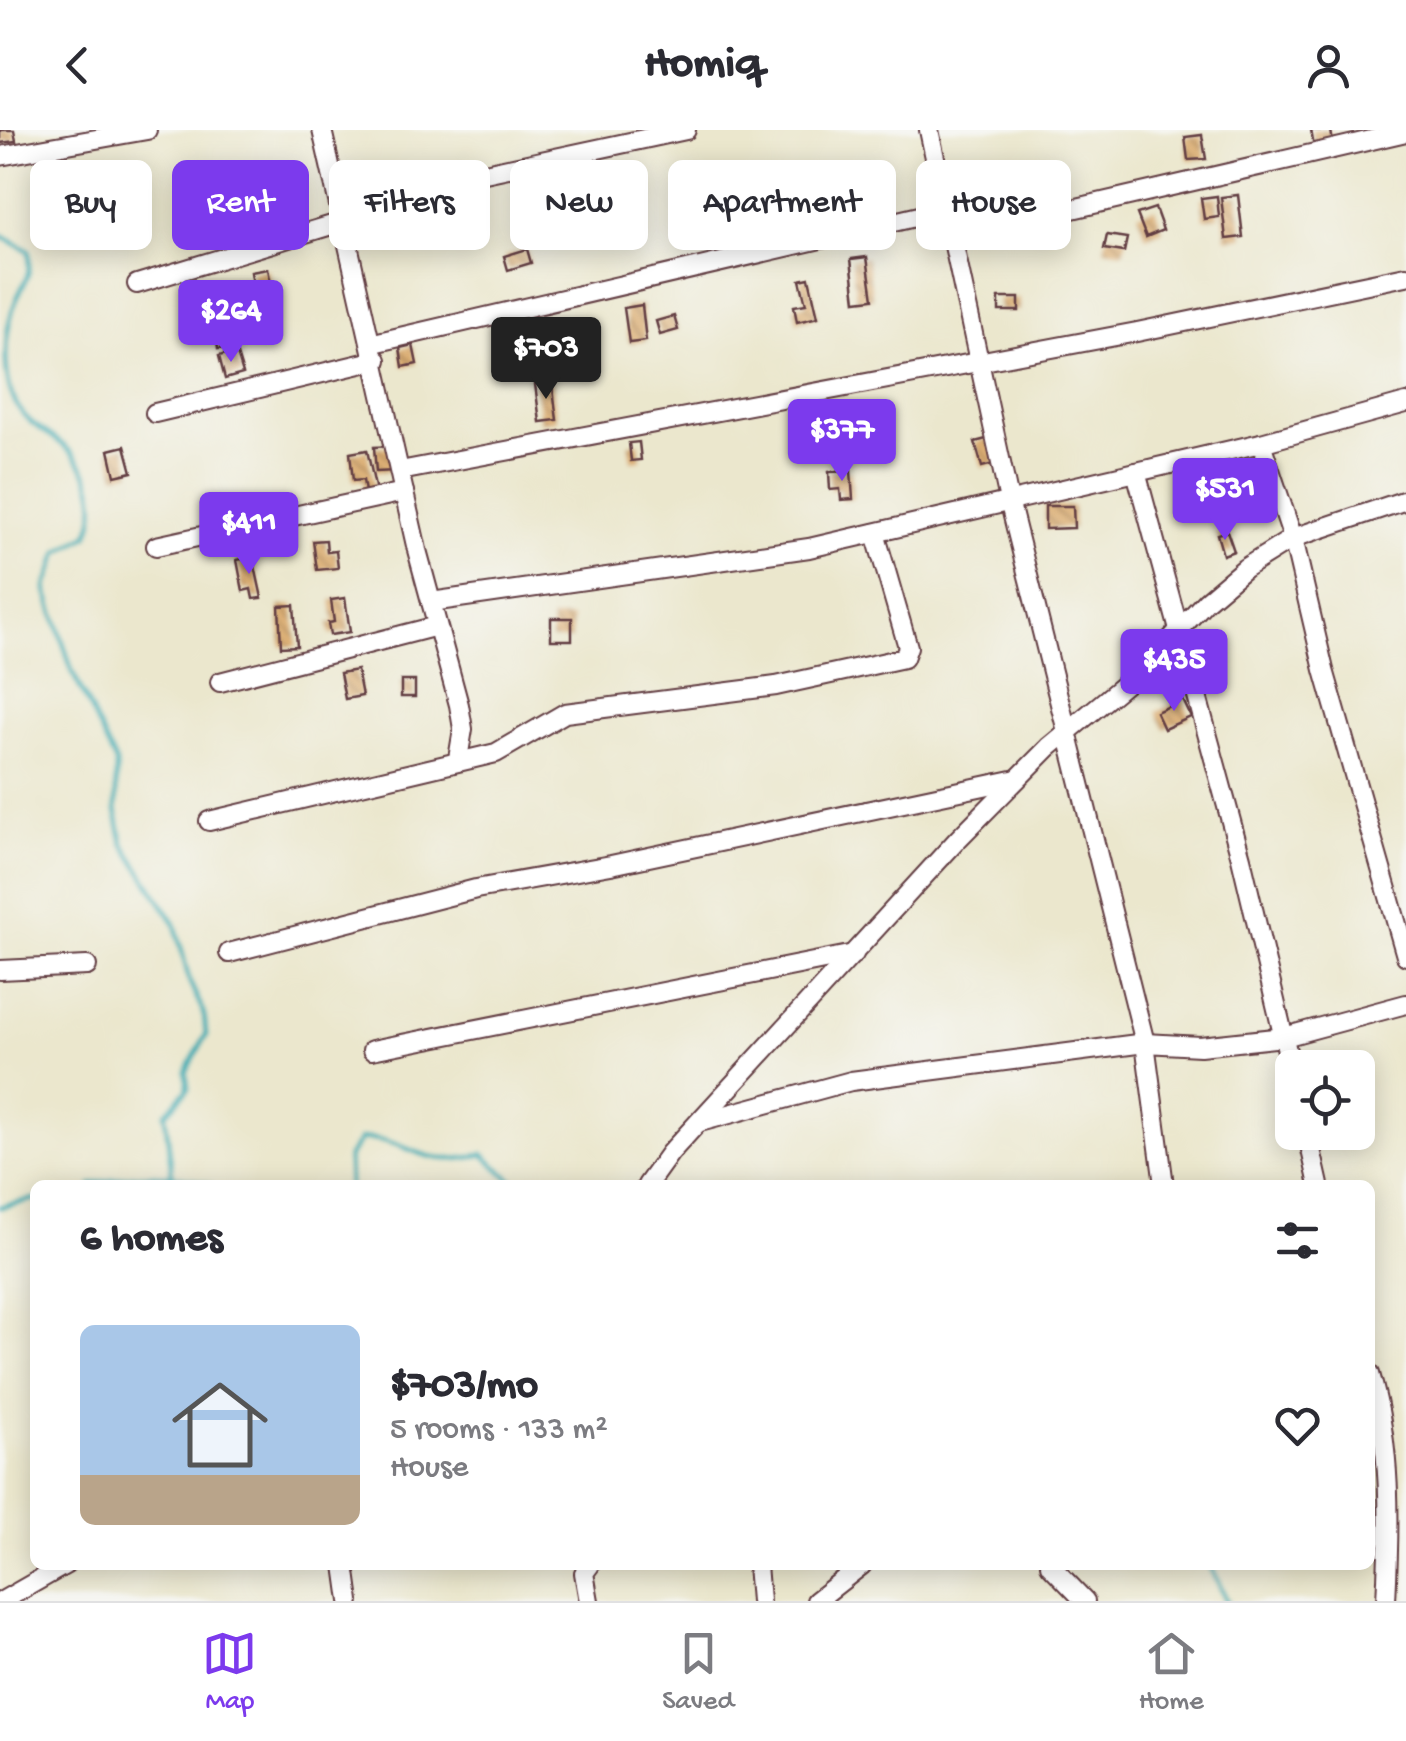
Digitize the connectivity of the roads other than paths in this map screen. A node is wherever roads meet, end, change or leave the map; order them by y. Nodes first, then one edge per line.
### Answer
1 (147, 130) edge
2 (322, 130) edge
3 (929, 130) edge
4 (678, 131) edge
5 (1406, 132) edge
6 (0, 156) edge
7 (330, 160) edge
8 (935, 160) edge
9 (490, 176) edge
10 (1071, 209) edge
11 (329, 217) edge
12 (916, 217) edge
13 (352, 250) edge
14 (954, 250) edge
15 (1406, 276) edge
16 (138, 284) dead end
17 (376, 352) junction
18 (976, 361) junction
19 (1406, 403) edge
20 (155, 413) dead end
21 (1261, 443) junction
22 (400, 471) junction
23 (1136, 472) junction
24 (404, 492) junction
25 (1009, 500) junction
26 (1406, 500) edge
27 (876, 533) junction
28 (1293, 538) junction
29 (156, 546) dead end
30 (431, 602) junction
31 (438, 626) junction
32 (1178, 632) junction
33 (220, 682) dead end
34 (1066, 735) junction
35 (458, 759) junction
36 (1017, 779) junction
37 (209, 821) dead end
38 (229, 953) dead end
39 (854, 954) junction
40 (1406, 956) edge
41 (87, 966) dead end
42 (0, 970) edge
43 (1406, 1004) edge
44 (1284, 1037) junction
45 (1146, 1043) junction
46 (372, 1050) dead end
47 (1287, 1050) edge
48 (699, 1122) junction
49 (1311, 1150) edge
50 (650, 1180) edge
51 (1163, 1180) edge
52 (1318, 1180) edge
53 (1375, 1390) edge
54 (56, 1570) edge
55 (346, 1570) edge
56 (586, 1570) edge
57 (757, 1570) edge
58 (856, 1570) edge
59 (1055, 1570) edge
60 (2, 1601) edge
61 (350, 1601) edge
62 (590, 1601) edge
63 (760, 1601) edge
64 (816, 1601) edge
65 (1086, 1601) edge
66 (1386, 1601) edge

1 - 6 street
2 - 7 street
3 - 8 street
4 - 9 street
5 - 10 street
11 - 16 street
12 - 17 street
13 - 17 street
14 - 18 street
15 - 18 street
17 - 20 street
17 - 22 street
18 - 22 street
18 - 25 street
19 - 21 street
21 - 23 street
21 - 28 street
22 - 24 street
23 - 25 street
23 - 32 street
24 - 29 street
24 - 30 street
25 - 27 street
25 - 34 street
26 - 28 street
27 - 30 street
27 - 35 street
28 - 32 street
28 - 40 street
30 - 31 street
31 - 33 street
31 - 35 street
32 - 34 street
32 - 44 street
34 - 36 street
34 - 45 street
35 - 37 street
36 - 38 street
36 - 39 street
39 - 46 street
39 - 48 street
41 - 42 street
43 - 44 street
44 - 45 street
44 - 47 street
45 - 48 street
45 - 51 street
48 - 50 street
49 - 52 street
53 - 66 street
54 - 60 street
55 - 61 street
56 - 62 street
57 - 63 street
58 - 64 street
59 - 65 street

